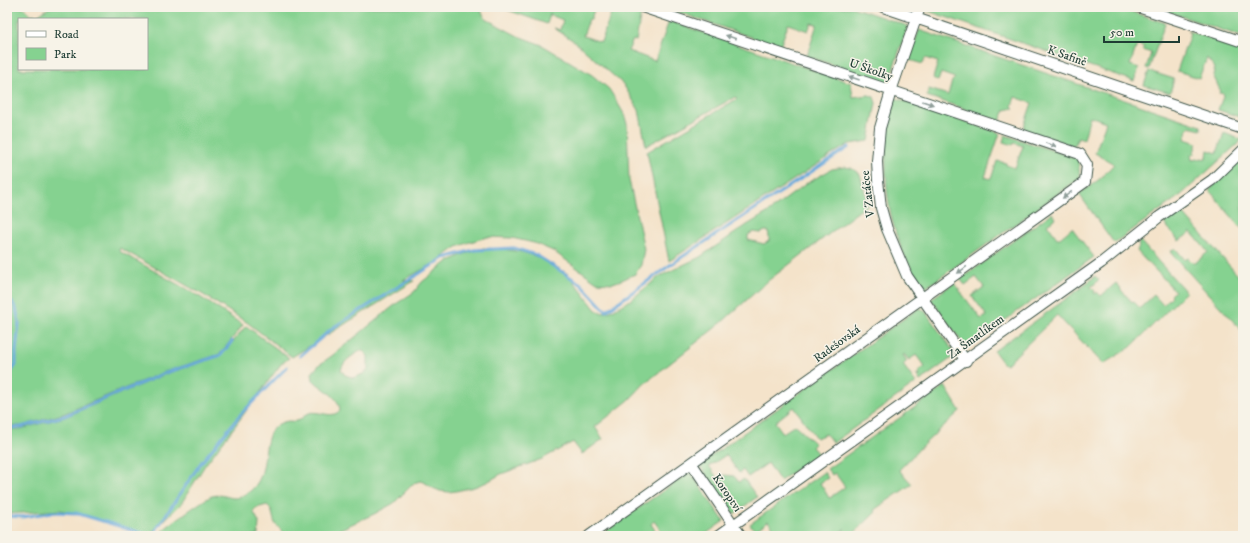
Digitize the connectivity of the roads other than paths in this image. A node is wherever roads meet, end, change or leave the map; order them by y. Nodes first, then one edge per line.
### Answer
1 (642, 7) edge
2 (882, 7) edge
3 (920, 7) edge
4 (1138, 7) edge
5 (916, 18) junction
6 (1243, 42) edge
7 (891, 91) junction
8 (1243, 129) edge
9 (1243, 150) edge
10 (1087, 165) joint
11 (922, 298) junction
12 (966, 361) junction
13 (692, 464) junction
14 (733, 525) junction
15 (590, 536) edge
16 (718, 536) edge
17 (742, 536) edge

7 -> 1 street, U Školky
2 - 5 street, K Safině
3 - 5 street, V Zatáčce
4 - 6 street
5 - 7 street, V Zatáčce
5 - 8 street, K Safině
7 -> 10 street, U Školky
7 - 11 street, V Zatáčce
9 - 12 street, Za Šmatlíkem
10 -> 11 street, Radešovská
11 - 12 street, V Zatáčce
11 - 13 street, Radešovská
12 - 14 street, Za Šmatlíkem
13 - 14 street, Koroptví
13 - 15 street, Radešovská
14 - 16 street, Za Šmatlíkem
14 - 17 street, Koroptví

